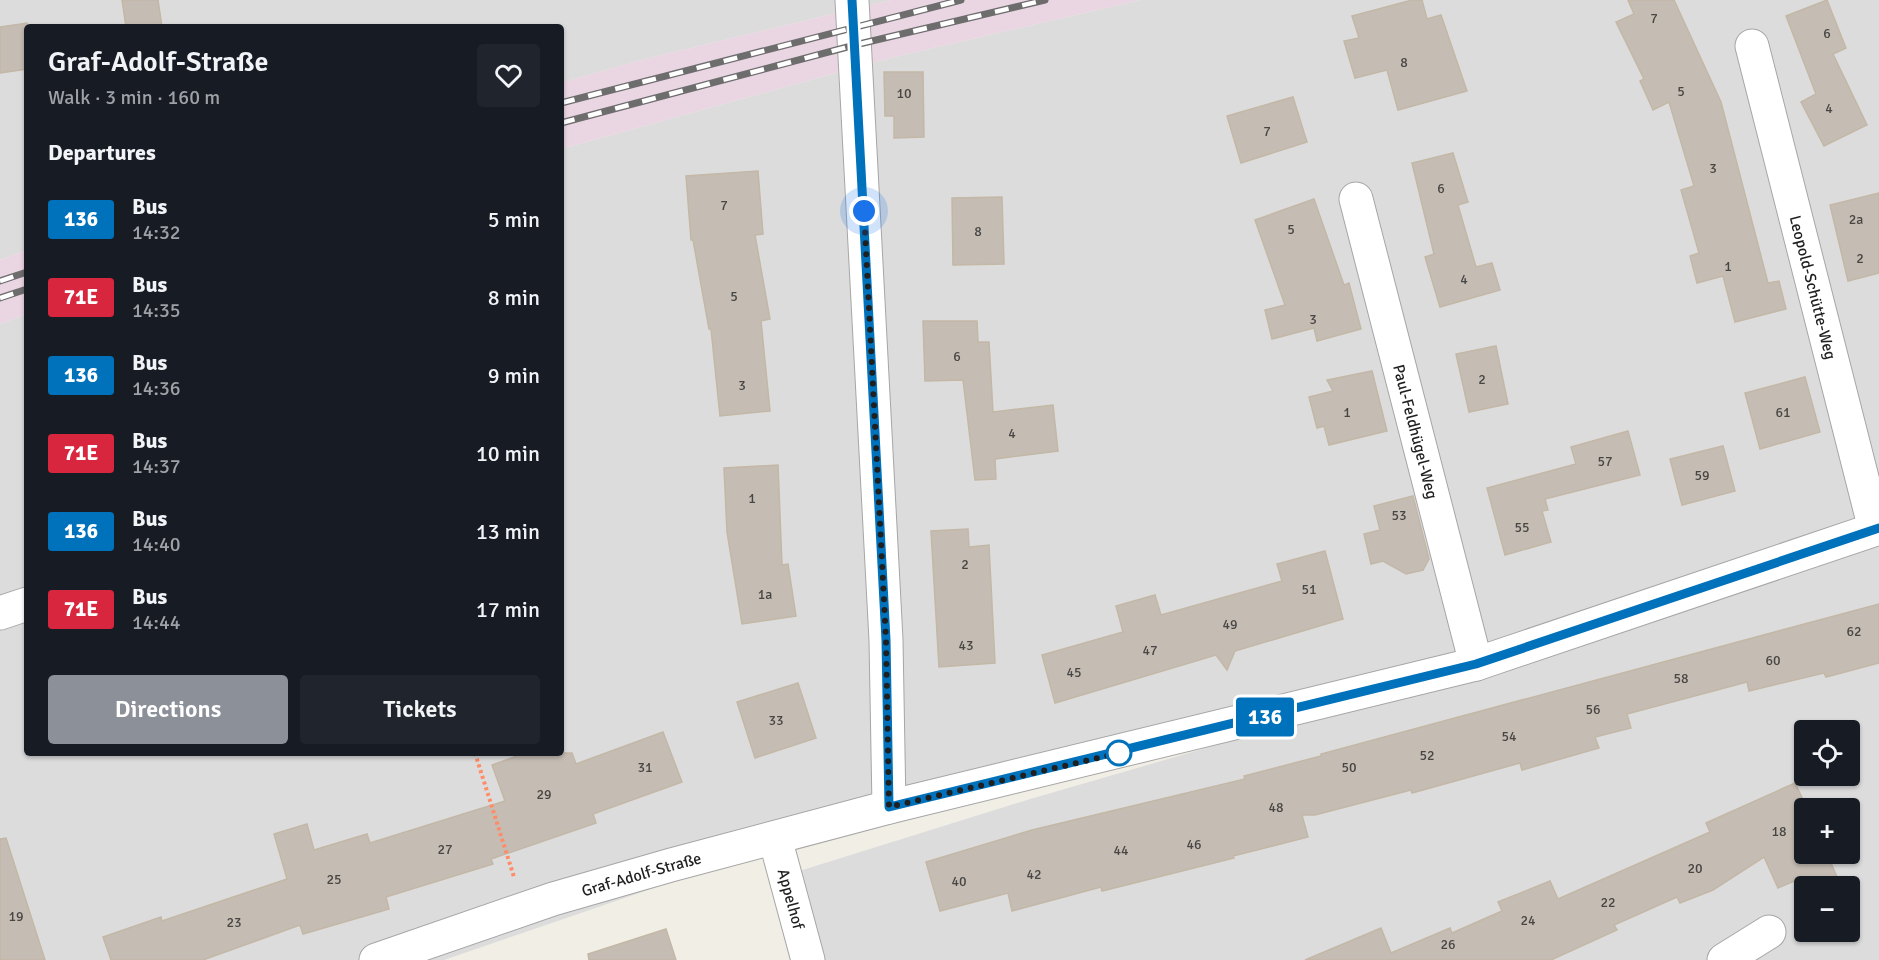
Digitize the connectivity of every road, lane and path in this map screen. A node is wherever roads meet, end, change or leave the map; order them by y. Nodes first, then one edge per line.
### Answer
1 (852, 0) edge
2 (1752, 46) dead end
3 (1356, 199) dead end
4 (1877, 528) edge
5 (24, 605) edge
6 (0, 613) edge
7 (1476, 664) junction
8 (476, 756) edge
9 (889, 807) junction
10 (775, 838) junction
11 (525, 909) junction
12 (1769, 932) dead end
13 (376, 960) edge
14 (808, 960) edge
15 (1724, 960) edge

1 - 9 street
2 - 4 street, Leopold-Schütte-Weg
3 - 7 street, Paul-Feldhügel-Weg
4 - 7 street, Graf-Adolf-Straße
5 - 6 street
7 - 9 street, Graf-Adolf-Straße
8 - 11 path
9 - 10 street, Graf-Adolf-Straße
10 - 11 street, Graf-Adolf-Straße
10 - 14 street, Appelhof
11 - 13 street, Graf-Adolf-Straße
12 - 15 street

